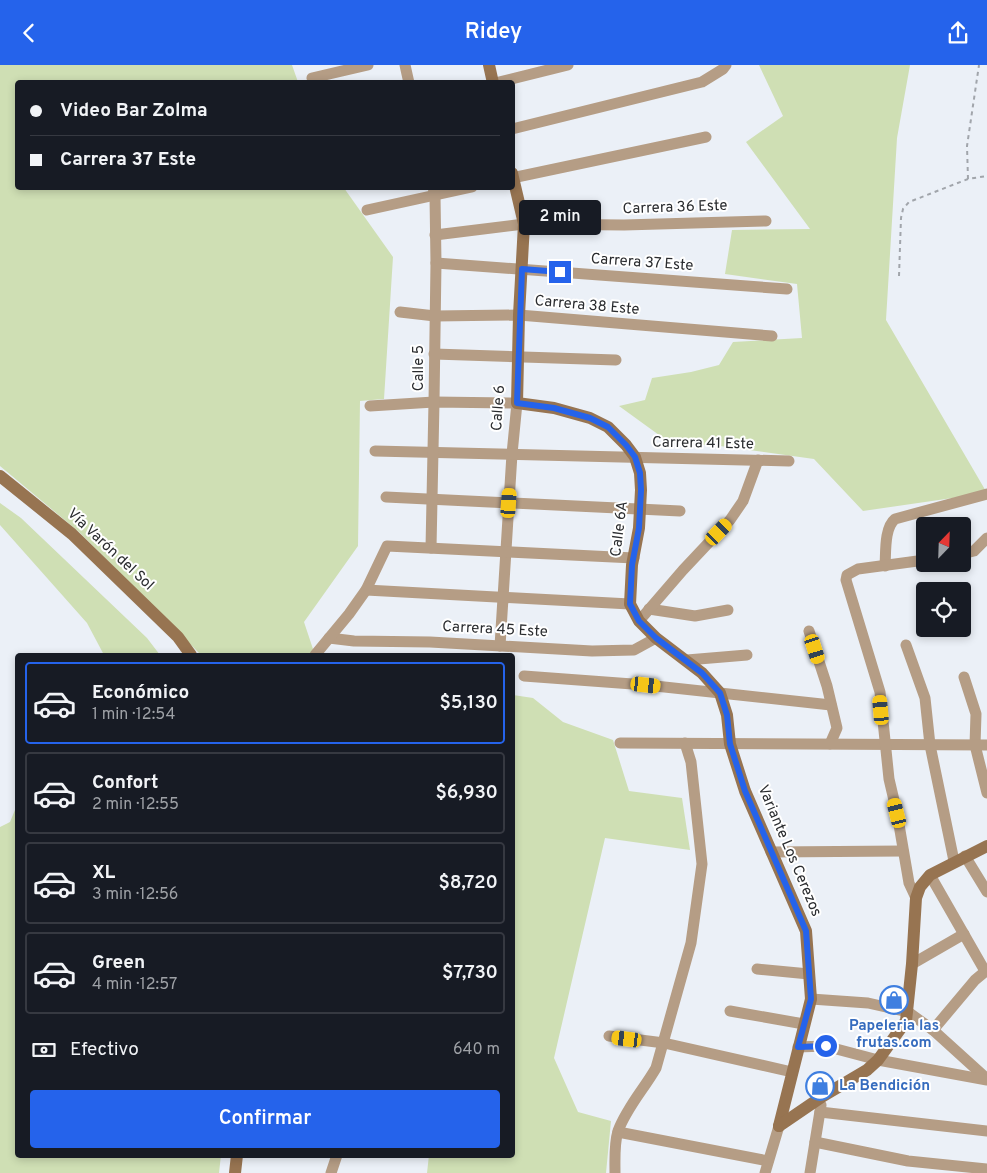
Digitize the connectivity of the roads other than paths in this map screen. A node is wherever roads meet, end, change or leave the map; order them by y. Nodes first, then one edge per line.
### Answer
1 (368, 65) edge
2 (405, 65) edge
3 (489, 65) edge
4 (568, 65) edge
5 (726, 65) edge
6 (312, 78) dead end
7 (408, 80) edge
8 (493, 80) edge
9 (506, 80) edge
10 (515, 128) edge
11 (706, 137) dead end
12 (515, 176) edge
13 (515, 185) edge
14 (449, 190) edge
15 (434, 192) edge
16 (367, 211) dead end
17 (766, 221) dead end
18 (524, 224) junction
19 (435, 235) junction
20 (436, 263) junction
21 (522, 269) junction
22 (786, 289) dead end
23 (400, 312) dead end
24 (519, 315) junction
25 (435, 316) junction
26 (772, 336) dead end
27 (434, 354) junction
28 (518, 357) junction
29 (616, 360) dead end
30 (434, 402) junction
31 (517, 403) junction
32 (370, 406) dead end
33 (375, 451) dead end
34 (432, 452) junction
35 (512, 454) junction
36 (635, 457) junction
37 (758, 460) junction
38 (790, 461) dead end
39 (0, 476) edge
40 (987, 494) edge
41 (386, 497) dead end
42 (431, 499) junction
43 (509, 503) junction
44 (640, 509) junction
45 (680, 511) dead end
46 (987, 538) edge
47 (431, 548) junction
48 (506, 552) junction
49 (971, 552) edge
50 (634, 558) junction
51 (916, 561) edge
52 (885, 566) junction
53 (366, 590) junction
54 (503, 598) junction
55 (630, 604) junction
56 (649, 609) junction
57 (728, 610) dead end
58 (639, 621) junction
59 (809, 631) dead end
60 (329, 638) junction
61 (656, 638) junction
62 (906, 645) dead end
63 (500, 646) junction
64 (190, 653) edge
65 (317, 653) edge
66 (747, 655) dead end
67 (687, 661) junction
68 (524, 676) dead end
69 (964, 677) dead end
70 (720, 693) junction
71 (831, 705) junction
72 (620, 743) dead end
73 (686, 743) junction
74 (730, 744) junction
75 (830, 744) junction
76 (884, 745) junction
77 (930, 745) junction
78 (975, 745) junction
79 (987, 745) edge
80 (987, 793) edge
81 (987, 846) edge
82 (903, 851) junction
83 (771, 852) junction
84 (960, 859) junction
85 (930, 875) junction
86 (987, 892) edge
87 (916, 898) junction
88 (964, 934) junction
89 (912, 964) junction
90 (757, 969) dead end
91 (986, 970) edge
92 (809, 974) junction
93 (811, 999) junction
94 (730, 1011) dead end
95 (908, 1013) junction
96 (804, 1024) junction
97 (932, 1030) junction
98 (609, 1036) dead end
99 (664, 1043) junction
100 (798, 1047) junction
101 (878, 1060) junction
102 (792, 1072) junction
103 (987, 1079) edge
104 (822, 1096) junction
105 (820, 1112) junction
106 (779, 1126) junction
107 (987, 1131) edge
108 (618, 1132) junction
109 (815, 1142) junction
110 (237, 1158) edge
111 (336, 1158) edge
112 (768, 1161) junction
113 (907, 1167) edge
114 (947, 1169) edge
115 (987, 1169) edge
116 (235, 1173) edge
117 (331, 1173) edge
118 (615, 1173) edge
119 (765, 1173) edge
120 (810, 1173) edge

1 - 6 street
2 - 7 street
3 - 8 street
4 - 9 street
5 - 10 street
11 - 12 street
13 - 18 street, Calle 6
14 - 15 street
15 - 16 street
15 - 19 street, Calle 5
17 - 18 street, Carrera 36 Este
18 - 19 street, Carrera 36 Este
18 - 21 street, Calle 6
19 - 20 street, Calle 5
20 - 21 street, Carrera 37 Este
20 - 25 street, Calle 5
21 - 22 street, Carrera 37 Este
21 - 24 street, Calle 6
23 - 25 street, Carrera 38 Este
24 - 25 street, Carrera 38 Este
24 - 26 street, Carrera 38 Este
24 - 28 street, Calle 6
25 - 27 street, Calle 5
27 - 28 street
27 - 30 street, Calle 5
28 - 29 street
28 - 31 street, Calle 6
30 - 31 street
30 - 32 street
30 - 34 street, Calle 5
31 - 35 street, Calle 6
31 - 36 street
33 - 34 street, Carrera 41 Este
34 - 35 street, Carrera 41 Este
34 - 42 street, Calle 5
35 - 36 street, Carrera 41 Este
35 - 43 street, Calle 6
36 - 37 street, Carrera 41 Este
36 - 44 street, Calle 6A
37 - 38 street, Carrera 41 Este
37 - 56 street
39 - 64 street, Vía Varón del Sol
40 - 52 street
41 - 42 street
42 - 43 street
42 - 47 street, Calle 5
43 - 44 street
43 - 48 street, Calle 6
44 - 45 street
44 - 50 street, Calle 6A
46 - 49 street
47 - 48 street
47 - 53 street
48 - 50 street
48 - 54 street, Calle 6
50 - 55 street, Calle 6A
51 - 52 street
52 - 76 street
53 - 54 street
53 - 60 street
54 - 55 street
54 - 63 street, Calle 6
55 - 58 street, Variante Los Cerezos
56 - 57 street
56 - 58 street
58 - 61 street, Variante Los Cerezos
59 - 71 street
60 - 63 street, Carrera 45 Este
60 - 65 street
61 - 63 street, Carrera 45 Este
61 - 67 street, Variante Los Cerezos
62 - 77 street
66 - 67 street
67 - 70 street, Variante Los Cerezos
68 - 70 street
69 - 78 street
70 - 71 street
70 - 74 street, Variante Los Cerezos
71 - 75 street
72 - 73 street
73 - 74 street
73 - 99 street
74 - 75 street
74 - 83 street, Variante Los Cerezos
75 - 76 street
76 - 77 street
76 - 82 street
77 - 78 street
77 - 84 street
78 - 79 street
78 - 80 street
81 - 84 street
82 - 83 street
82 - 87 street
83 - 92 street, Variante Los Cerezos
84 - 85 street
84 - 86 street
85 - 87 street
85 - 88 street
87 - 89 street
88 - 89 street
88 - 91 street
89 - 95 street
90 - 92 street
91 - 97 street
92 - 93 street, Variante Los Cerezos
93 - 95 street
93 - 96 street, Variante Los Cerezos
94 - 96 street
95 - 97 street
95 - 101 street
96 - 100 street, Variante Los Cerezos
97 - 103 street
98 - 99 street
99 - 102 street
99 - 108 street
100 - 101 street
100 - 102 street, Variante Los Cerezos
101 - 103 street
101 - 104 street
102 - 106 street, Variante Los Cerezos
104 - 105 street
104 - 106 street
105 - 107 street
105 - 109 street
106 - 112 street
108 - 112 street
108 - 118 street
109 - 113 street
109 - 120 street
110 - 116 street
111 - 117 street
112 - 119 street
113 - 114 street
114 - 115 street

